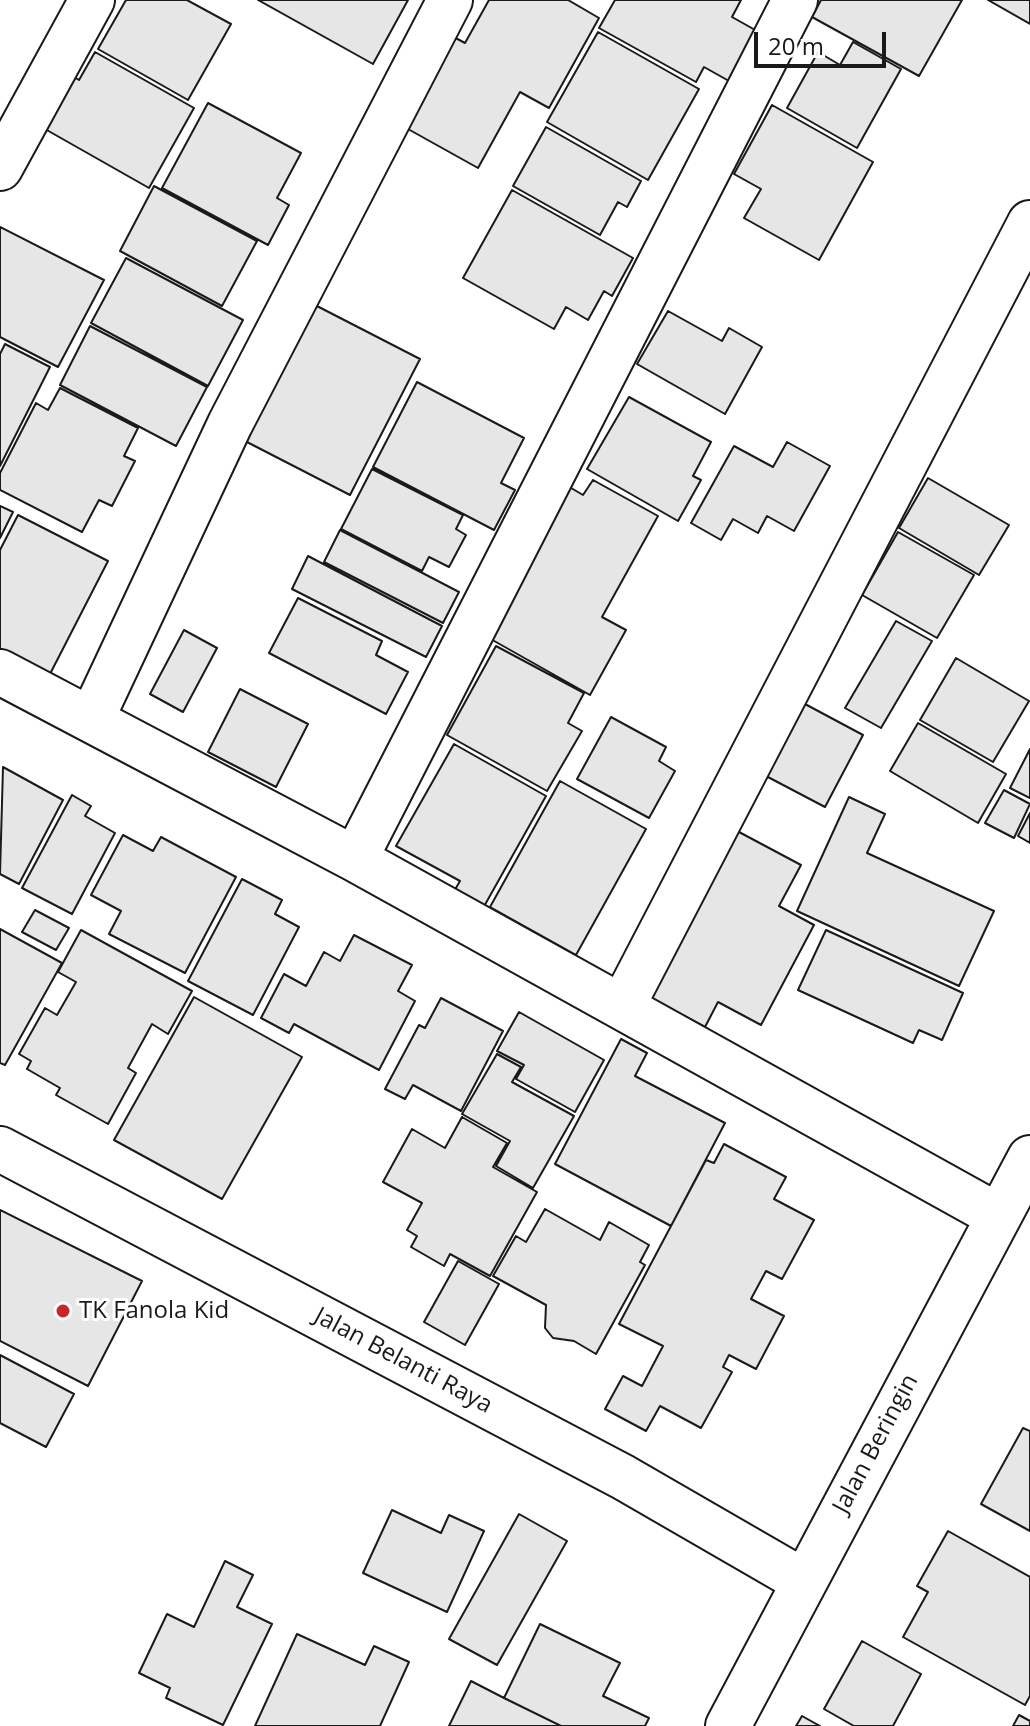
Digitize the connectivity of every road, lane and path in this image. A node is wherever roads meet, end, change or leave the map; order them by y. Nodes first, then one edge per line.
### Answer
1 (92, 0) edge
2 (450, 0) edge
3 (795, 0) edge
4 (0, 168) edge
5 (1030, 223) edge
6 (0, 672) edge
7 (92, 718) junction
8 (355, 859) junction
9 (623, 1005) junction
10 (0, 1149) edge
11 (1028, 1166) edge
12 (998, 1216) junction
13 (803, 1581) junction
14 (728, 1726) edge

1 - 4 street
2 - 7 street
3 - 8 street
5 - 9 street
6 - 7 street
7 - 8 street
8 - 9 street
9 - 12 street
10 - 13 street, Jalan Belanti Raya
11 - 12 street, Jalan Beringin
12 - 13 street, Jalan Beringin
13 - 14 street, Jalan Beringin

